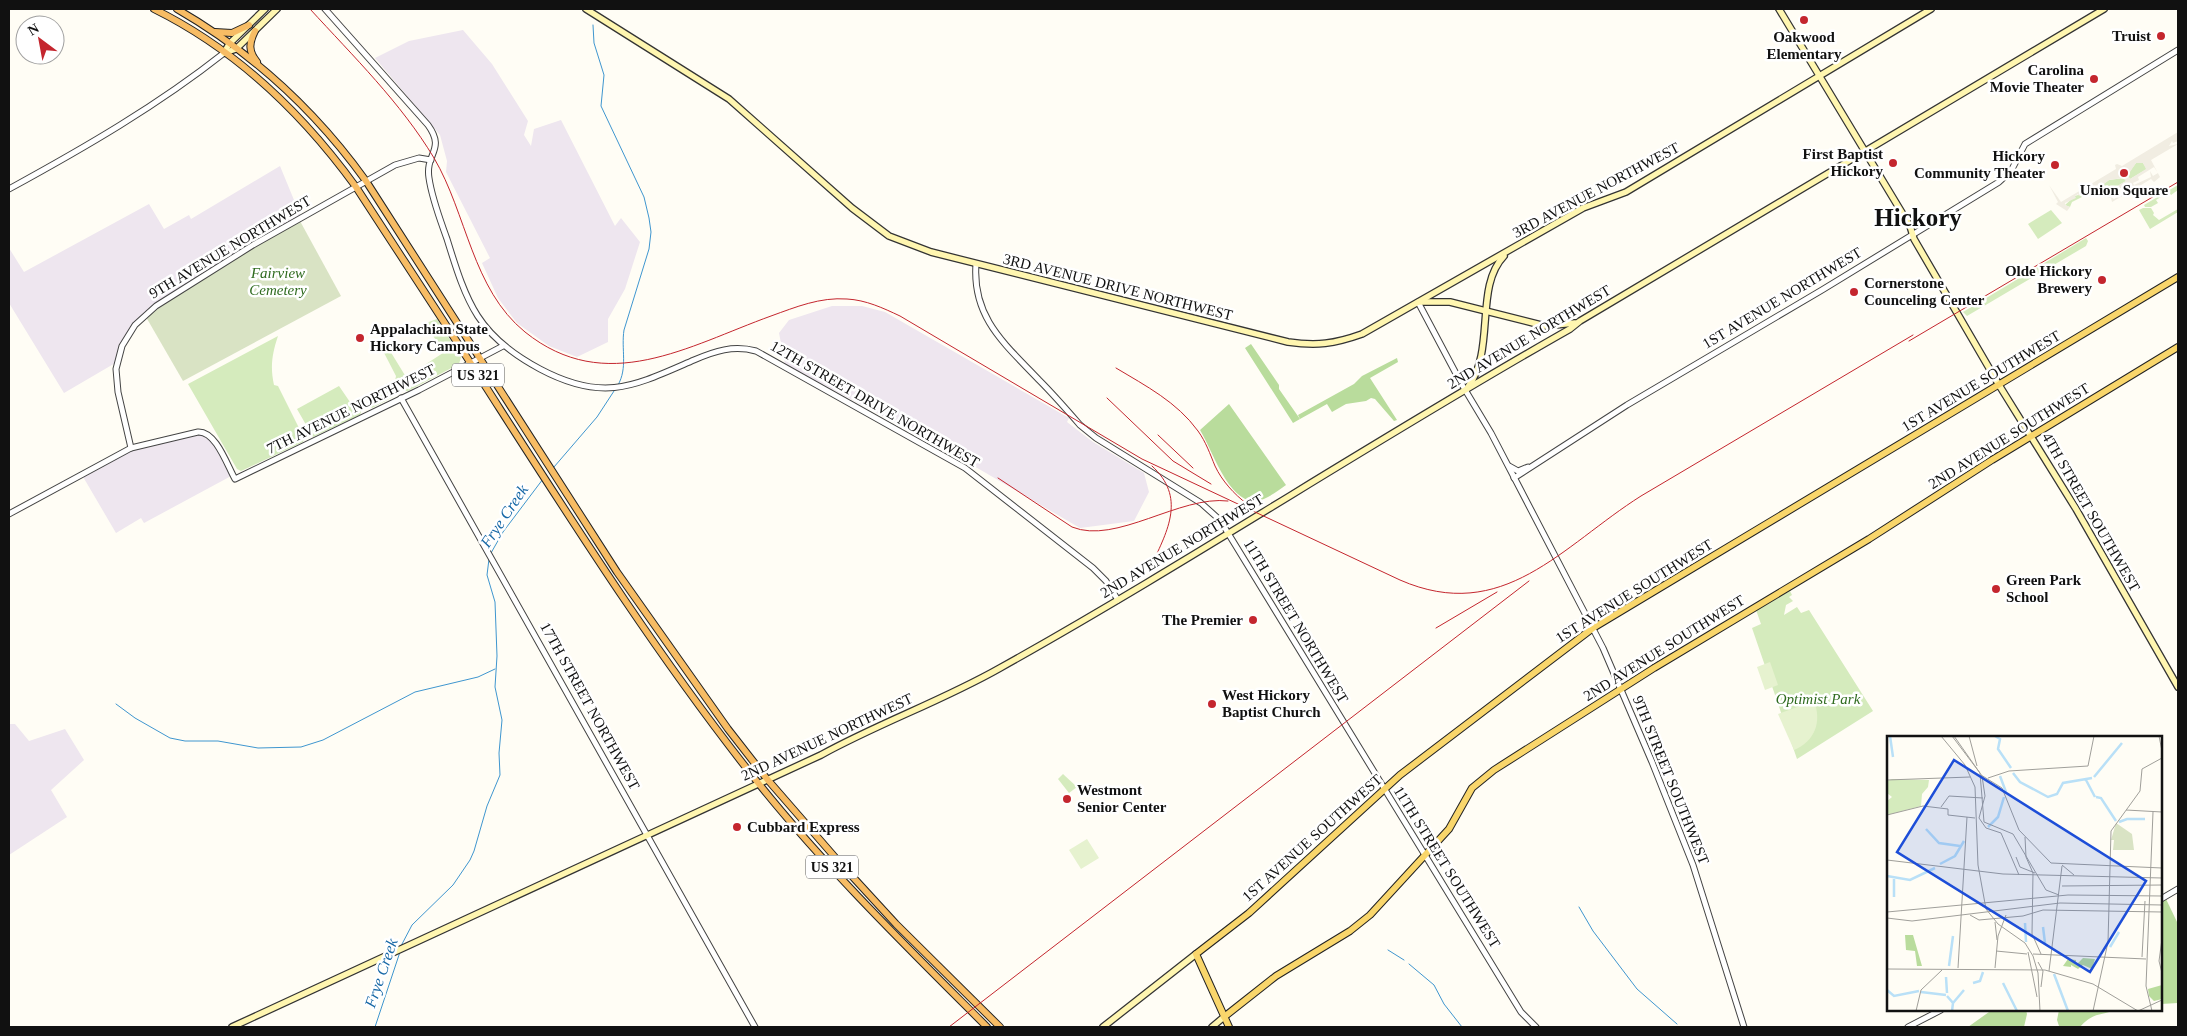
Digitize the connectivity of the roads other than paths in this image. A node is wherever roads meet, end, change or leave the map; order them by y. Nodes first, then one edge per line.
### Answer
1 (154, 9) edge
2 (177, 9) edge
3 (265, 9) edge
4 (277, 9) edge
5 (325, 9) edge
6 (586, 9) edge
7 (1779, 9) edge
8 (1931, 9) edge
9 (2104, 9) edge
10 (249, 25) junction
11 (255, 31) junction
12 (213, 32) junction
13 (229, 44) junction
14 (236, 49) junction
15 (2178, 50) edge
16 (224, 53) junction
17 (267, 72) junction
18 (1820, 76) junction
19 (1865, 152) junction
20 (431, 160) junction
21 (366, 182) junction
22 (356, 187) junction
23 (9, 189) edge
24 (1912, 234) junction
25 (1511, 250) junction
26 (976, 264) junction
27 (2178, 278) edge
28 (1418, 302) junction
29 (1487, 311) junction
30 (1580, 321) junction
31 (1345, 340) joint
32 (503, 346) junction
33 (2178, 347) edge
34 (481, 358) junction
35 (471, 364) junction
36 (1999, 385) junction
37 (1466, 389) junction
38 (402, 398) junction
39 (2032, 436) junction
40 (131, 448) junction
41 (1538, 463) junction
42 (1508, 465) junction
43 (1514, 478) junction
44 (9, 514) edge
45 (1229, 534) junction
46 (1118, 600) junction
47 (1593, 628) junction
48 (2178, 687) edge
49 (1621, 689) junction
50 (1340, 716) joint
51 (767, 780) junction
52 (759, 784) junction
53 (1384, 789) junction
54 (647, 835) junction
55 (1426, 856) junction
56 (2178, 889) edge
57 (2162, 898) edge
58 (1196, 954) junction
59 (1938, 1011) edge
60 (1224, 1017) junction
61 (232, 1027) edge
62 (755, 1027) edge
63 (987, 1027) edge
64 (1000, 1027) edge
65 (1103, 1027) edge
66 (1212, 1027) edge
67 (1229, 1027) edge
68 (1536, 1027) edge
69 (1744, 1027) edge
70 (1908, 1027) edge

1 - 16 highway, US 321
2 - 12 highway, US 321
3 - 10 main road
4 - 11 main road
5 - 20 street, 12TH STREET DRIVE NORTHWEST
6 - 26 main road, 3RD AVENUE DRIVE NORTHWEST
7 - 18 main road, 4TH STREET SOUTHWEST
8 - 18 main road, 3RD AVENUE NORTHWEST
9 - 19 main road, 2ND AVENUE NORTHWEST
10 - 12 highway
10 - 13 main road
11 - 14 main road
11 - 17 highway
12 - 13 highway, US 321
13 - 14 highway, US 321
13 - 16 main road
14 - 16 main road
14 - 17 highway, US 321
15 - 24 street, 1ST AVENUE NORTHWEST
16 - 22 highway, US 321
16 - 23 street
17 - 21 highway, US 321
18 - 19 main road, 4TH STREET SOUTHWEST
18 - 25 main road, 3RD AVENUE NORTHWEST
19 - 24 main road, 4TH STREET SOUTHWEST
19 - 30 main road, 2ND AVENUE NORTHWEST
20 - 21 street, 9TH AVENUE NORTHWEST
20 - 32 street, 12TH STREET DRIVE NORTHWEST
21 - 22 street, 9TH AVENUE NORTHWEST
21 - 34 highway, US 321
22 - 35 highway, US 321
22 - 40 street, 9TH AVENUE NORTHWEST
24 - 36 main road, 4TH STREET SOUTHWEST
24 - 41 street, 1ST AVENUE NORTHWEST
25 - 28 main road, 3RD AVENUE NORTHWEST
25 - 29 main road
26 - 31 main road, 3RD AVENUE DRIVE NORTHWEST
26 - 45 street, 11TH STREET NORTHWEST
27 - 36 main road, 1ST AVENUE SOUTHWEST
28 - 29 main road
28 - 31 main road, 3RD AVENUE NORTHWEST
28 - 37 street, 9TH STREET SOUTHWEST
29 - 30 main road
29 - 37 main road
30 - 37 main road, 2ND AVENUE NORTHWEST
32 - 34 street, 7TH AVENUE NORTHWEST
32 - 46 street, 12TH STREET DRIVE NORTHWEST
33 - 39 main road, 2ND AVENUE SOUTHWEST
34 - 35 street, 7TH AVENUE NORTHWEST
34 - 51 highway, US 321
35 - 38 street, 7TH AVENUE NORTHWEST
35 - 52 highway, US 321
36 - 39 main road, 4TH STREET SOUTHWEST
36 - 47 main road, 1ST AVENUE SOUTHWEST
37 - 42 street, 9TH STREET SOUTHWEST
37 - 45 main road, 2ND AVENUE NORTHWEST
38 - 40 street, 7TH AVENUE NORTHWEST
38 - 54 street, 17TH STREET NORTHWEST
39 - 48 main road, 4TH STREET SOUTHWEST
39 - 49 main road, 2ND AVENUE SOUTHWEST
40 - 44 street
41 - 42 street
41 - 43 street, 1ST AVENUE NORTHWEST
42 - 43 street, 9TH STREET SOUTHWEST
43 - 47 street, 9TH STREET SOUTHWEST
45 - 46 main road, 2ND AVENUE NORTHWEST
45 - 50 street, 11TH STREET NORTHWEST
46 - 51 main road, 2ND AVENUE NORTHWEST
47 - 49 street, 9TH STREET SOUTHWEST
47 - 53 main road, 1ST AVENUE SOUTHWEST
49 - 55 main road, 2ND AVENUE SOUTHWEST
49 - 69 street, 9TH STREET SOUTHWEST
50 - 53 street, 11TH STREET SOUTHWEST
51 - 52 main road, 2ND AVENUE NORTHWEST
51 - 64 highway, US 321
52 - 54 main road, 2ND AVENUE NORTHWEST
52 - 63 highway, US 321
53 - 55 street, 11TH STREET SOUTHWEST
53 - 58 main road, 1ST AVENUE SOUTHWEST
54 - 61 main road, 2ND AVENUE NORTHWEST
54 - 62 street, 17TH STREET NORTHWEST
55 - 60 main road, 2ND AVENUE SOUTHWEST
55 - 68 street, 11TH STREET SOUTHWEST
56 - 57 street
58 - 60 main road
58 - 65 main road, 1ST AVENUE SOUTHWEST
59 - 70 street
60 - 66 main road, 2ND AVENUE SOUTHWEST
60 - 67 main road

